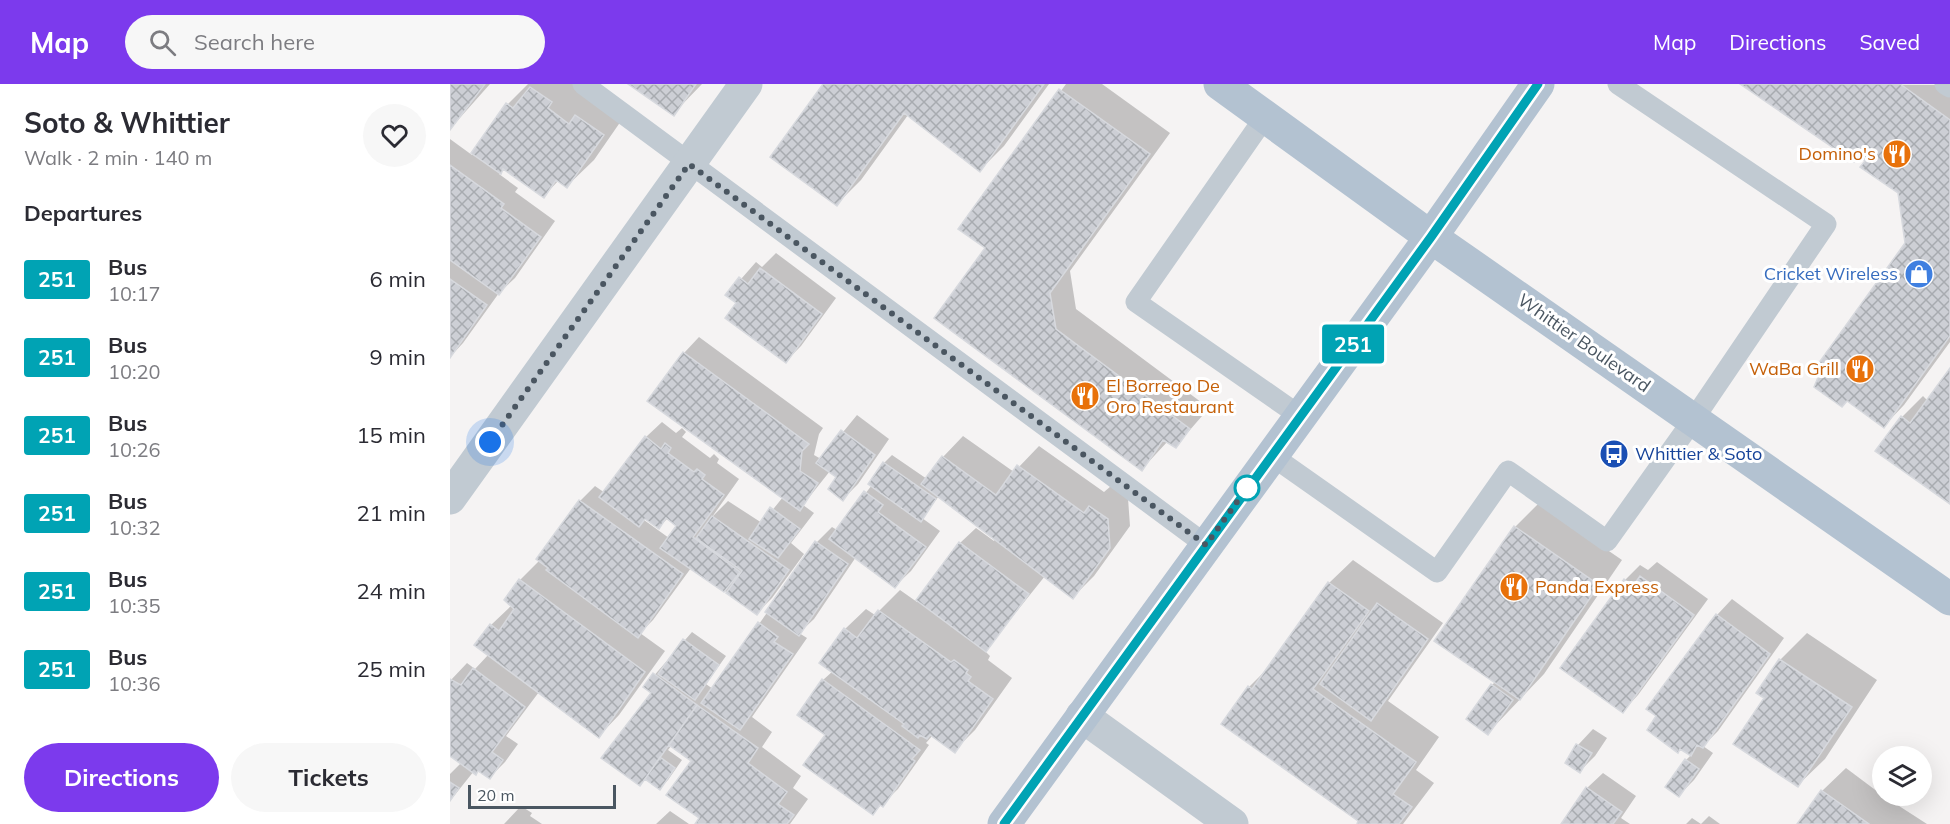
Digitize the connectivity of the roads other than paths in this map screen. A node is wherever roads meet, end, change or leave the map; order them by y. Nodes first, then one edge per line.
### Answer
1 (583, 84) edge
2 (746, 84) edge
3 (1220, 84) edge
4 (1538, 84) edge
5 (1618, 84) edge
6 (1945, 84) edge
7 (1950, 87) edge
8 (1265, 117) junction
9 (689, 164) junction
10 (1431, 237) junction
11 (1300, 416) junction
12 (1693, 420) junction
13 (1271, 455) junction
14 (450, 498) edge
15 (1206, 545) junction
16 (1950, 599) edge
17 (1082, 716) junction
18 (1004, 824) edge
19 (1232, 824) edge

1 - 9 lane
2 - 9 street
3 - 8 main road, Whittier Boulevard
4 - 10 main road
5 - 12 lane
6 - 7 lane
8 - 10 main road, Whittier Boulevard
8 - 11 lane
9 - 14 street
9 - 15 lane
10 - 11 main road
10 - 12 main road, Whittier Boulevard
11 - 13 main road
12 - 13 lane
12 - 16 main road, Whittier Boulevard
13 - 15 main road
15 - 17 main road
17 - 18 main road
17 - 19 street

